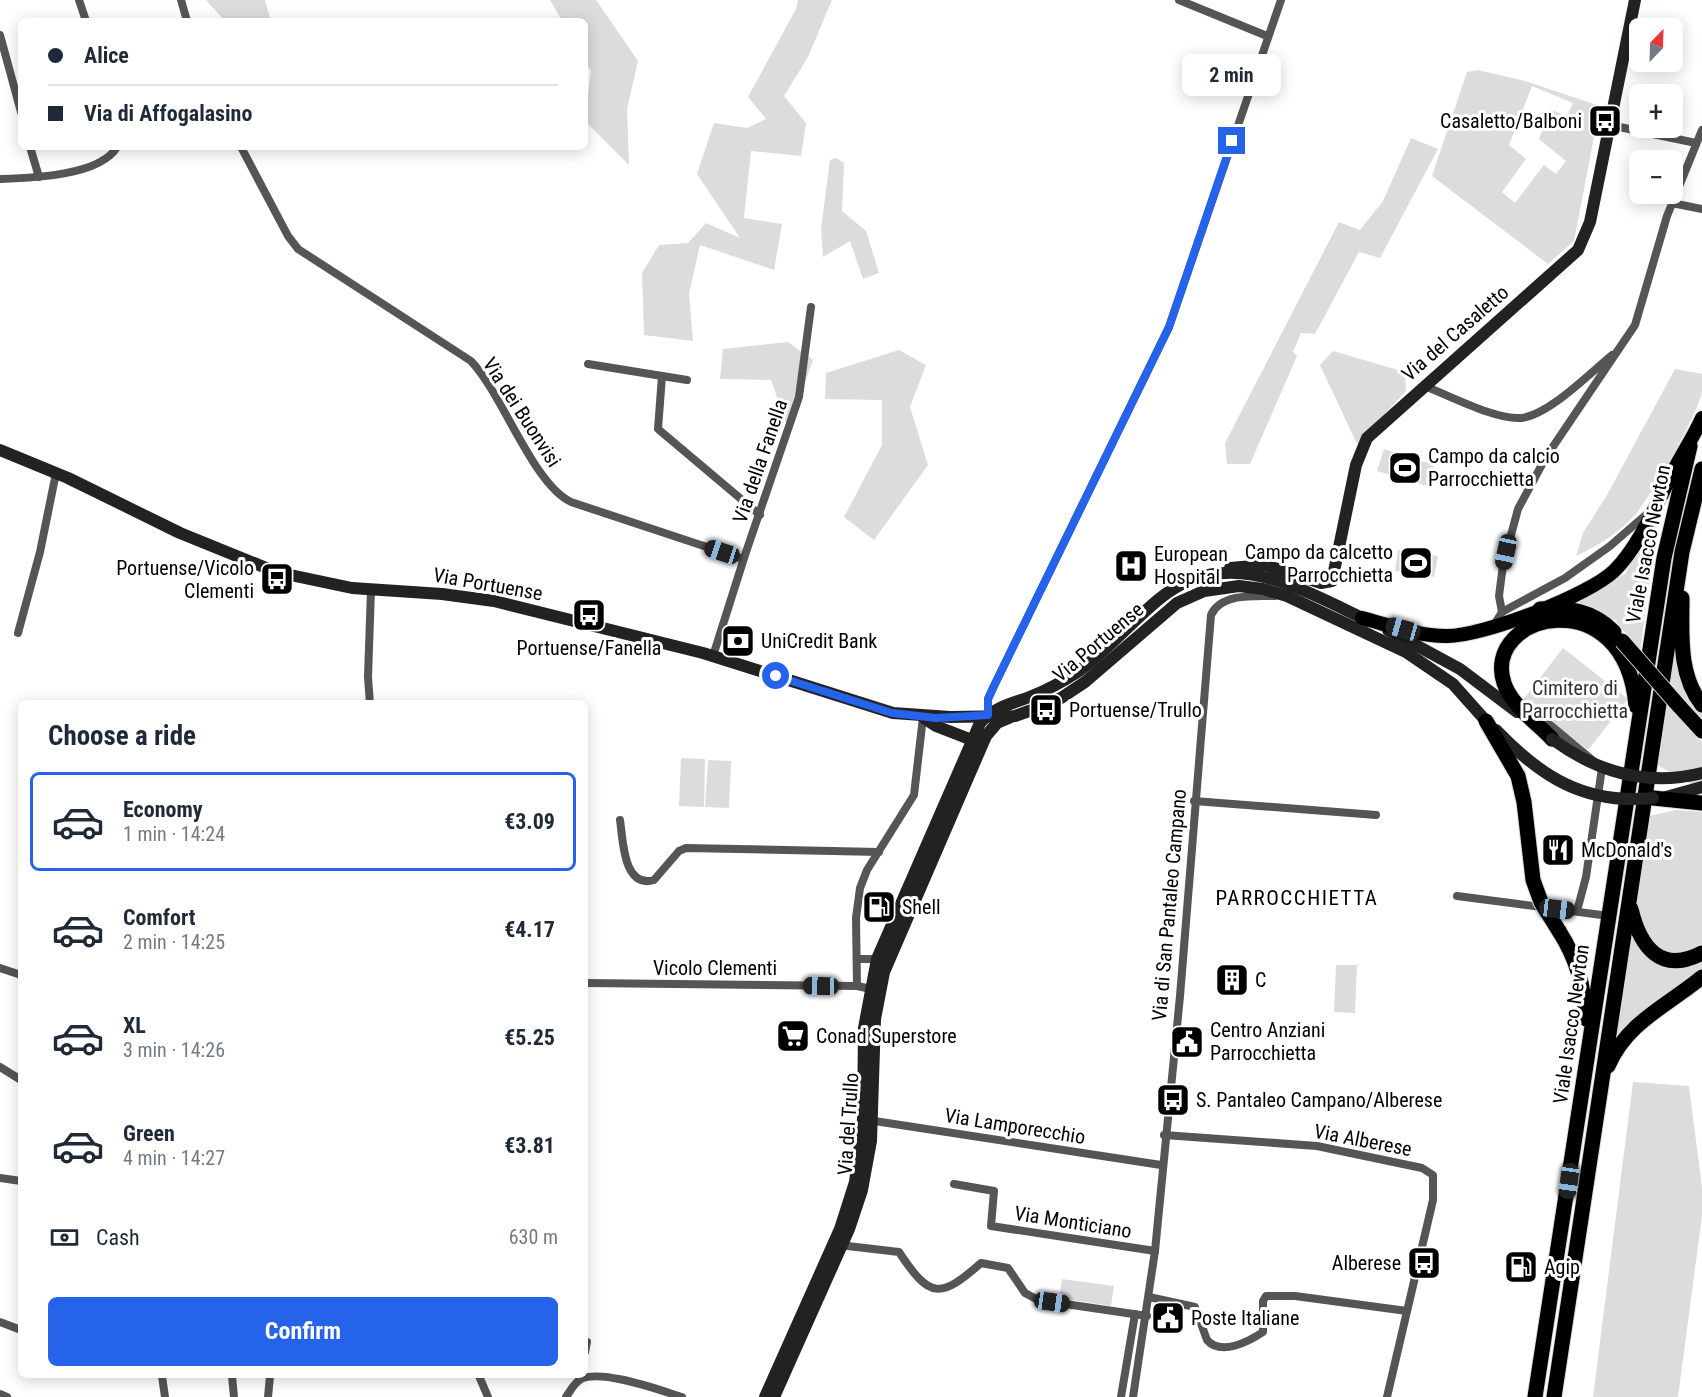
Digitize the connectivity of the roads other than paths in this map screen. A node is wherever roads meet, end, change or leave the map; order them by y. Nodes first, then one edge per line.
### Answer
1 (80, 0) edge
2 (181, 0) edge
3 (1179, 0) edge
4 (1281, 0) edge
5 (1635, 0) edge
6 (85, 18) edge
7 (186, 18) edge
8 (0, 35) edge
9 (1267, 36) junction
10 (18, 101) edge
11 (1610, 125) junction
12 (1702, 130) edge
13 (1696, 143) junction
14 (31, 150) edge
15 (114, 150) edge
16 (243, 150) edge
17 (1683, 176) edge
18 (39, 177) junction
19 (0, 179) edge
20 (1672, 204) edge
21 (1677, 204) edge
22 (1702, 209) edge
23 (811, 307) dead end
24 (1619, 349) junction
25 (588, 364) dead end
26 (662, 376) junction
27 (687, 380) dead end
28 (1424, 386) junction
29 (1700, 426) edge
30 (1696, 448) edge
31 (0, 450) edge
32 (1702, 470) edge
33 (56, 473) junction
34 (1658, 501) junction
35 (760, 515) junction
36 (1682, 552) junction
37 (743, 559) junction
38 (1215, 574) junction
39 (371, 591) junction
40 (1287, 596) junction
41 (1540, 609) junction
42 (1502, 612) junction
43 (1362, 618) junction
44 (1492, 628) junction
45 (18, 633) dead end
46 (713, 656) junction
47 (370, 700) edge
48 (1524, 703) dead end
49 (1702, 705) edge
50 (988, 715) junction
51 (1015, 716) junction
52 (923, 717) junction
53 (1486, 721) junction
54 (1638, 729) junction
55 (1702, 731) edge
56 (986, 736) junction
57 (1552, 739) junction
58 (972, 740) junction
59 (1702, 773) edge
60 (1702, 787) edge
61 (1653, 798) junction
62 (1194, 801) junction
63 (1702, 803) edge
64 (1376, 815) dead end
65 (620, 820) dead end
66 (879, 852) junction
67 (918, 878) junction
68 (1457, 896) dead end
69 (1629, 900) junction
70 (1577, 911) junction
71 (1609, 916) junction
72 (1702, 953) edge
73 (877, 958) junction
74 (858, 959) junction
75 (0, 968) edge
76 (18, 974) edge
77 (1702, 977) edge
78 (588, 983) edge
79 (857, 986) junction
80 (875, 990) junction
81 (1588, 1053) junction
82 (0, 1067) edge
83 (18, 1078) edge
84 (1602, 1080) junction
85 (867, 1120) junction
86 (1164, 1135) junction
87 (1161, 1165) junction
88 (0, 1178) edge
89 (18, 1181) edge
90 (954, 1184) dead end
91 (838, 1245) junction
92 (1155, 1251) junction
93 (1149, 1297) junction
94 (1407, 1311) junction
95 (1135, 1314) junction
96 (1147, 1316) junction
97 (0, 1322) edge
98 (18, 1329) edge
99 (786, 1358) junction
100 (1541, 1358) junction
101 (1560, 1358) junction
102 (588, 1377) edge
103 (162, 1378) edge
104 (232, 1378) edge
105 (270, 1378) edge
106 (480, 1378) edge
107 (581, 1378) edge
108 (643, 1385) junction
109 (0, 1394) edge
110 (7, 1397) edge
111 (165, 1397) edge
112 (234, 1397) edge
113 (268, 1397) edge
114 (488, 1397) edge
115 (566, 1397) edge
116 (642, 1397) edge
117 (682, 1397) edge
118 (765, 1397) edge
119 (774, 1397) edge
120 (1121, 1397) edge
121 (1133, 1397) edge
122 (1388, 1397) edge
123 (1528, 1397) edge
124 (1535, 1397) edge
125 (1554, 1397) edge
126 (1562, 1397) edge

1 - 6 street
2 - 7 street
3 - 9 street
4 - 9 street
5 - 11 main road, Via del Casaletto
8 - 10 street
9 - 50 street
11 - 13 street
11 - 28 main road, Via del Casaletto
12 - 13 street
13 - 17 street
14 - 18 street
15 - 18 street
16 - 37 street, Via dei Buonvisi
18 - 19 street
20 - 24 street
21 - 22 street
23 - 35 street, Via della Fanella
24 - 28 street
24 - 42 street
25 - 26 street
26 - 27 street
26 - 35 street
28 - 38 main road, Via del Casaletto
29 - 30 main road, Viale Isacco Newton
30 - 34 main road
30 - 54 highway, Viale Isacco Newton
31 - 33 main road, Via Portuense
32 - 36 highway, Viale Isacco Newton
33 - 39 main road, Via Portuense
33 - 45 street
34 - 41 main road
34 - 42 street
35 - 37 street, Via della Fanella
36 - 49 highway
36 - 69 highway, Viale Isacco Newton
37 - 46 street, Via della Fanella
38 - 43 main road, Via Portuense
38 - 50 main road, Via Portuense
39 - 46 main road, Via Portuense
39 - 47 street
40 - 51 main road, Via Portuense
40 - 53 main road, Via Portuense
40 - 62 street, Via di San Pantaleo Campano
41 - 44 main road
41 - 55 highway, bridge
42 - 44 street
43 - 44 main road
43 - 57 main road, Via Portuense
46 - 52 main road, Via Portuense
48 - 70 street
50 - 51 main road, Via Portuense
50 - 52 main road, Via Portuense
50 - 56 main road, Via del Trullo
50 - 58 main road, Via del Trullo
51 - 56 main road, Via del Trullo
52 - 58 main road, Via Portuense
52 - 66 street
53 - 61 main road, Via Portuense, bridge
53 - 81 highway, bridge
54 - 57 highway
54 - 71 highway, Viale Isacco Newton
56 - 67 main road, Via del Trullo
57 - 59 main road, Via Portuense, bridge
58 - 67 main road, Via del Trullo
60 - 61 main road, Via Portuense
61 - 63 highway
62 - 64 street
62 - 86 street, Via di San Pantaleo Campano
65 - 66 street
66 - 74 street
67 - 73 main road, Via del Trullo
67 - 80 main road, Via del Trullo
68 - 70 street
69 - 72 highway
69 - 84 highway, Viale Isacco Newton
70 - 71 street
71 - 81 highway, Viale Isacco Newton
73 - 74 street
73 - 80 main road, Via del Trullo
74 - 79 street
75 - 76 street
77 - 84 highway
78 - 79 street, Vicolo Clementi
79 - 80 street, Vicolo Clementi
80 - 85 main road, Via del Trullo
81 - 100 highway, Viale Isacco Newton
82 - 83 street
84 - 101 highway, Viale Isacco Newton
85 - 87 street, Via Lamporecchio
85 - 91 main road, Via del Trullo
86 - 87 street, Via di San Pantaleo Campano
86 - 94 street, Via Alberese
87 - 92 street, Via di San Pantaleo Campano
88 - 89 street
90 - 92 street, Via Monticiano
91 - 95 street
91 - 99 main road, Via del Trullo
92 - 93 street, Via di San Pantaleo Campano
93 - 94 street
93 - 96 street, Via di San Pantaleo Campano
94 - 122 street, Via Alberese
95 - 96 street
95 - 120 street
96 - 121 street, Via di San Pantaleo Campano
97 - 98 street
99 - 118 main road, Via del Trullo
99 - 119 main road, Via del Trullo
100 - 123 highway
100 - 124 highway, Viale Isacco Newton
101 - 125 highway, Viale Isacco Newton
101 - 126 highway
102 - 108 street
103 - 111 street
104 - 112 street
105 - 113 street
106 - 114 street
107 - 115 street
108 - 116 street
108 - 117 street
109 - 110 street

